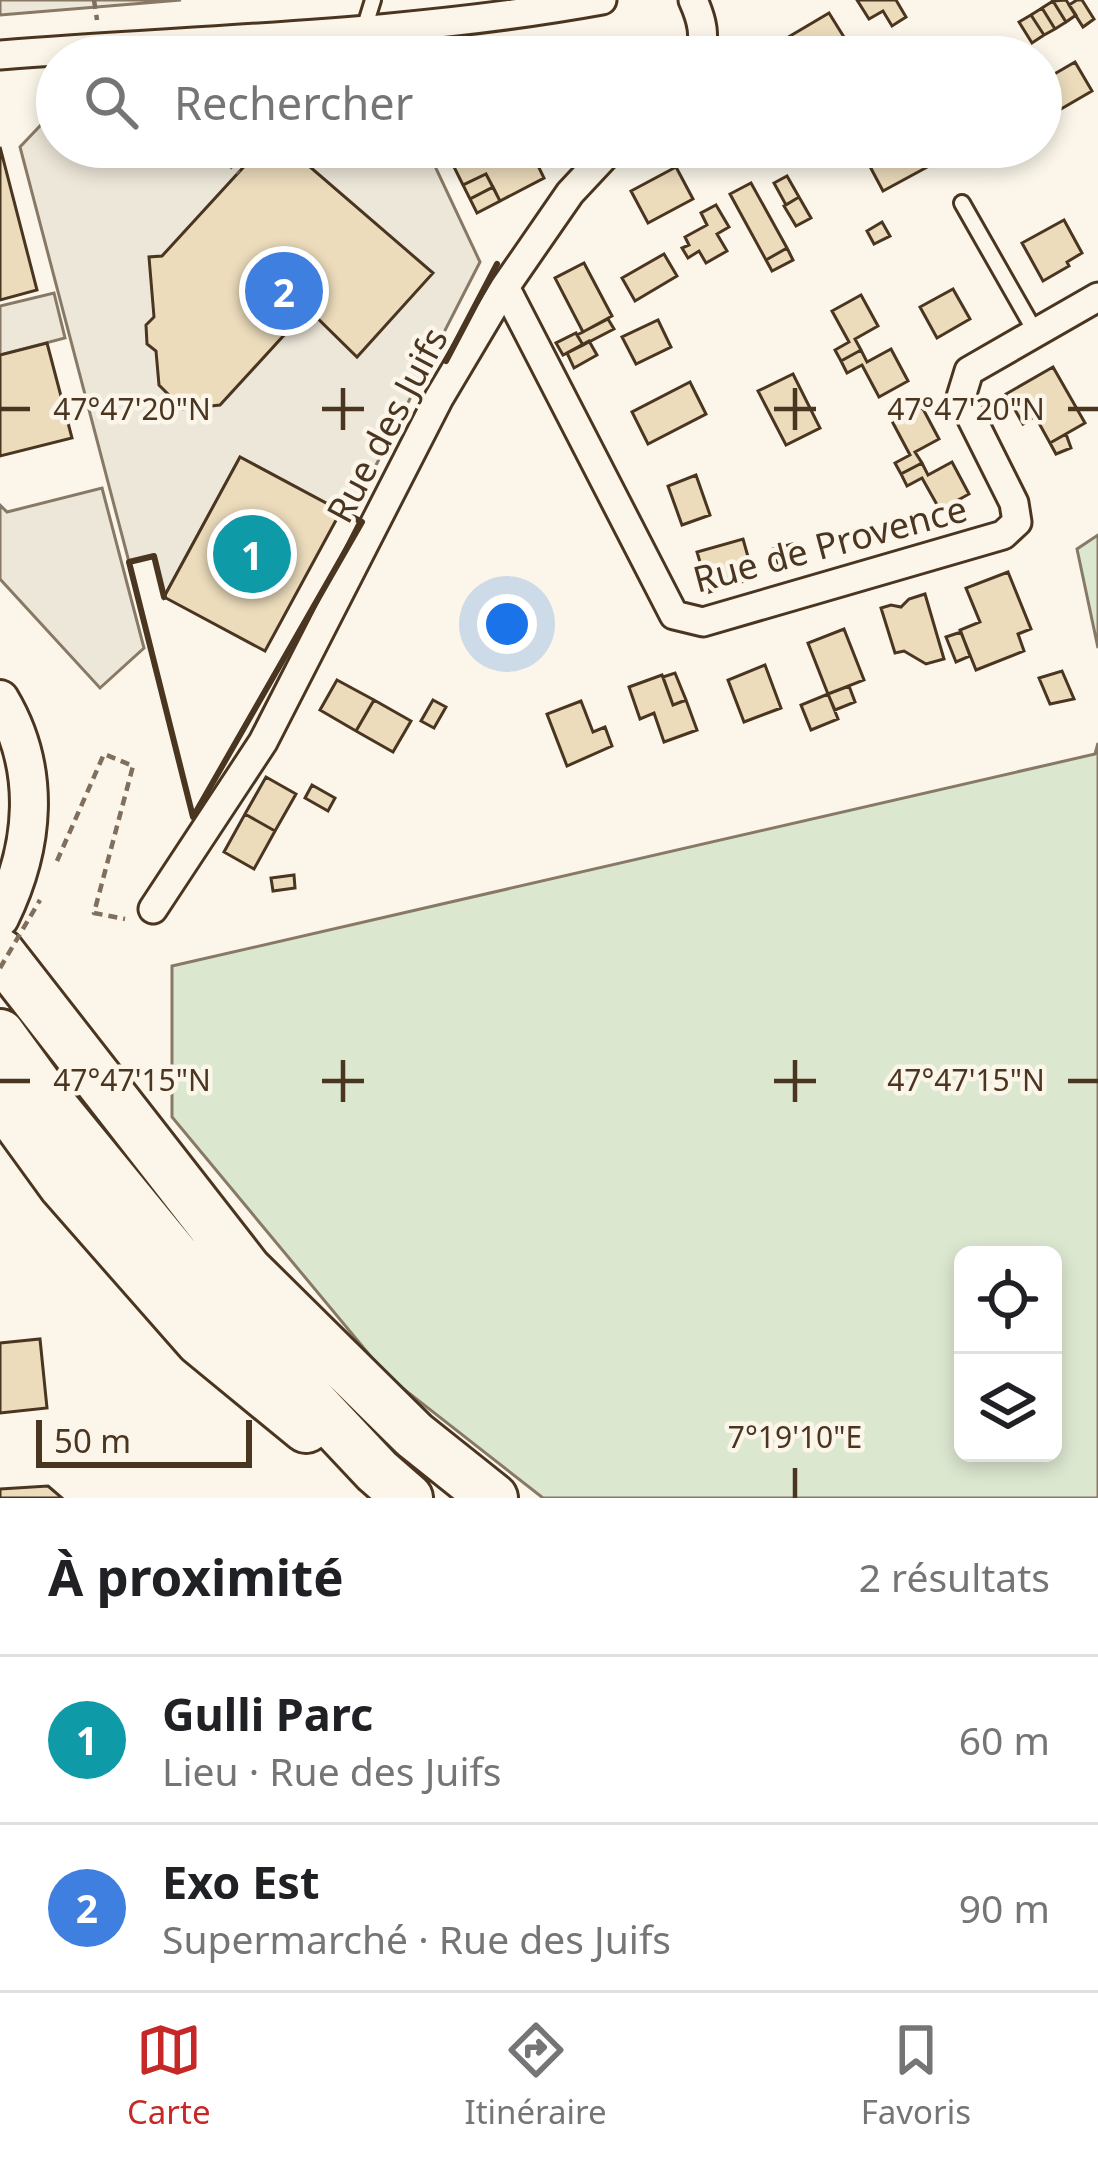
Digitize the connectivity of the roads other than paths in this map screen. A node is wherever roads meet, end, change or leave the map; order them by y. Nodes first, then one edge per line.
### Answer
1 (373, 0) edge
2 (602, 0) edge
3 (693, 0) edge
4 (364, 28) junction
5 (256, 36) edge
6 (703, 36) edge
7 (36, 52) edge
8 (0, 55) edge
9 (593, 168) edge
10 (962, 203) dead end
11 (505, 287) junction
12 (1098, 297) edge
13 (1036, 333) junction
14 (0, 699) edge
15 (153, 909) road end
16 (1, 949) edge
17 (0, 1034) edge
18 (0, 1098) edge
19 (392, 1484) edge
20 (493, 1498) edge

1 - 4 lane
2 - 4 street
3 - 6 street
4 - 5 street
7 - 8 street
9 - 11 street
10 - 13 lane
11 - 13 street, Rue de Provence
11 - 15 street, Rue des Juifs
12 - 13 street, Rue de Provence
14 - 16 main road
16 - 20 highway
17 - 19 highway
18 - 19 highway

